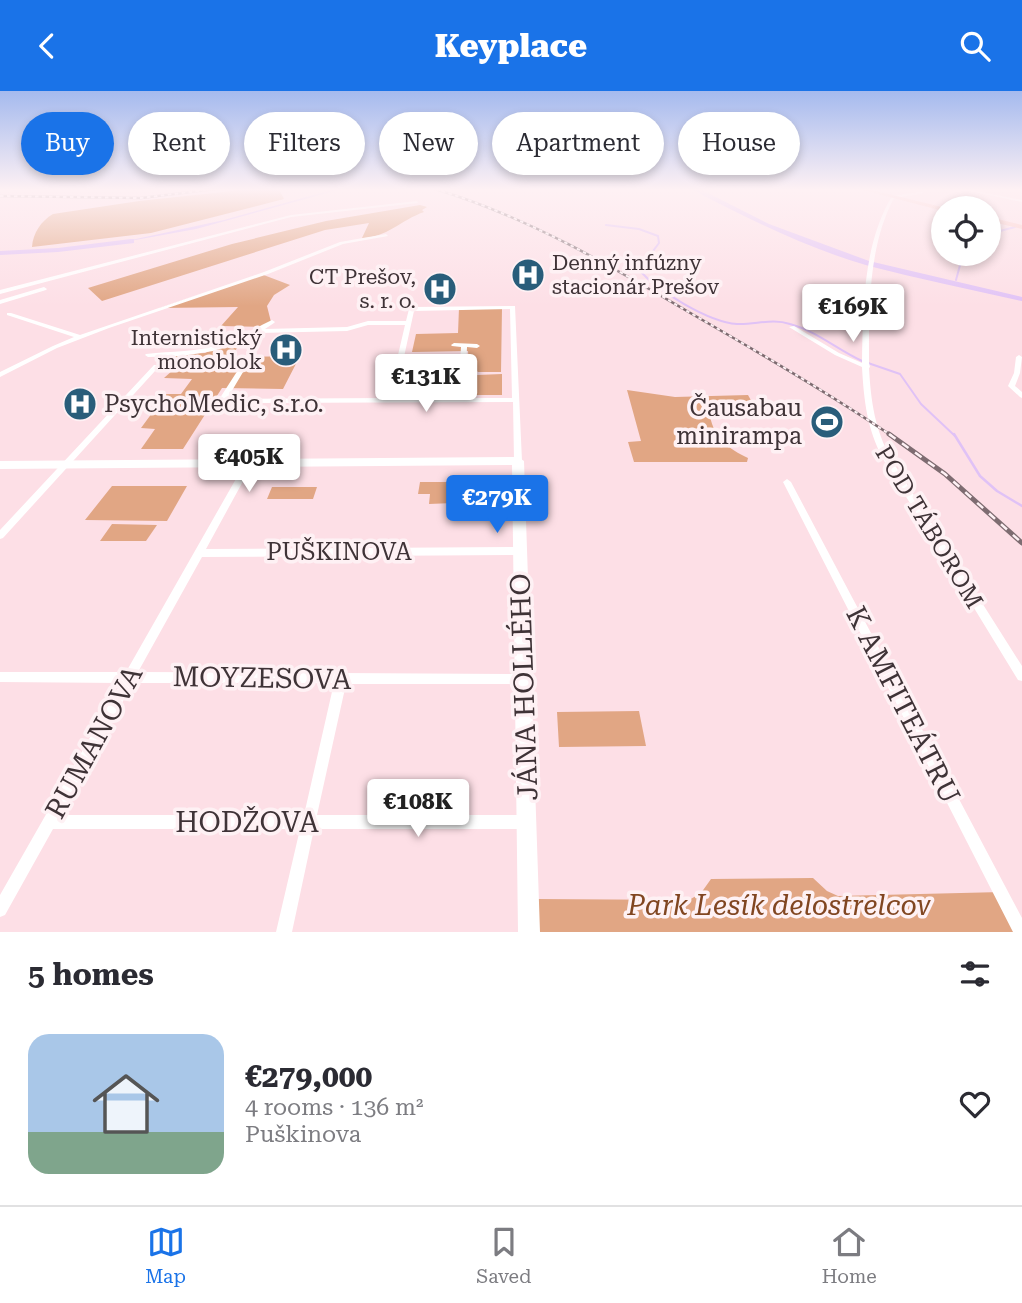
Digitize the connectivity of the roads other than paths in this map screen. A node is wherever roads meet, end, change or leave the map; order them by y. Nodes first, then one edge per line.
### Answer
1 (244, 228) edge
2 (878, 228) edge
3 (386, 235) dead end
4 (44, 289) dead end
5 (0, 292) edge
6 (0, 302) edge
7 (9, 314) dead end
8 (272, 322) dead end
9 (409, 323) junction
10 (792, 327) dead end
11 (256, 331) junction
12 (79, 337) junction
13 (454, 345) dead end
14 (464, 345) junction
15 (477, 346) dead end
16 (148, 355) dead end
17 (249, 357) dead end
18 (1019, 357) dead end
19 (867, 367) junction
20 (242, 368) junction
21 (0, 375) edge
22 (227, 394) joint
23 (1022, 396) edge
24 (391, 400) junction
25 (461, 400) junction
26 (516, 400) junction
27 (280, 401) joint
28 (518, 461) junction
29 (250, 463) junction
30 (0, 465) edge
31 (65, 465) junction
32 (787, 482) dead end
33 (0, 536) edge
34 (521, 551) junction
35 (199, 553) junction
36 (1022, 676) edge
37 (0, 677) edge
38 (130, 677) junction
39 (341, 679) junction
40 (524, 679) junction
41 (50, 822) junction
42 (309, 822) junction
43 (528, 822) junction
44 (0, 910) edge
45 (1021, 929) edge
46 (284, 932) edge
47 (529, 932) edge

1 - 5 street
2 - 19 street, POD TÁBOROM
3 - 12 street
4 - 6 street
7 - 12 street
8 - 11 street
9 - 11 street
9 - 24 street, JÁNA HOLLÉHO
9 - 26 street, JÁNA HOLLÉHO
10 - 19 street
11 - 16 street
12 - 21 street
13 - 14 street
14 - 15 street
14 - 25 street
17 - 20 street
18 - 23 street
19 - 36 street, POD TÁBOROM
20 - 22 street
20 - 31 street
22 - 27 street
24 - 25 street
24 - 27 street
25 - 26 street
26 - 28 street, JÁNA HOLLÉHO
28 - 29 street
28 - 34 street, JÁNA HOLLÉHO
29 - 31 street
29 - 35 street, RUMANOVA
30 - 31 street
31 - 33 street
32 - 45 street, K AMFITEÁTRU
34 - 35 street, PUŠKINOVA
34 - 40 street, JÁNA HOLLÉHO
35 - 38 street, RUMANOVA
37 - 38 street, MOYZESOVA
38 - 39 street, MOYZESOVA
38 - 41 street, RUMANOVA
39 - 40 street, MOYZESOVA
39 - 42 street
40 - 43 street, JÁNA HOLLÉHO
41 - 42 street, HODŽOVA
41 - 44 street, RUMANOVA
42 - 43 street, HODŽOVA
42 - 46 street
43 - 47 street, JÁNA HOLLÉHO

